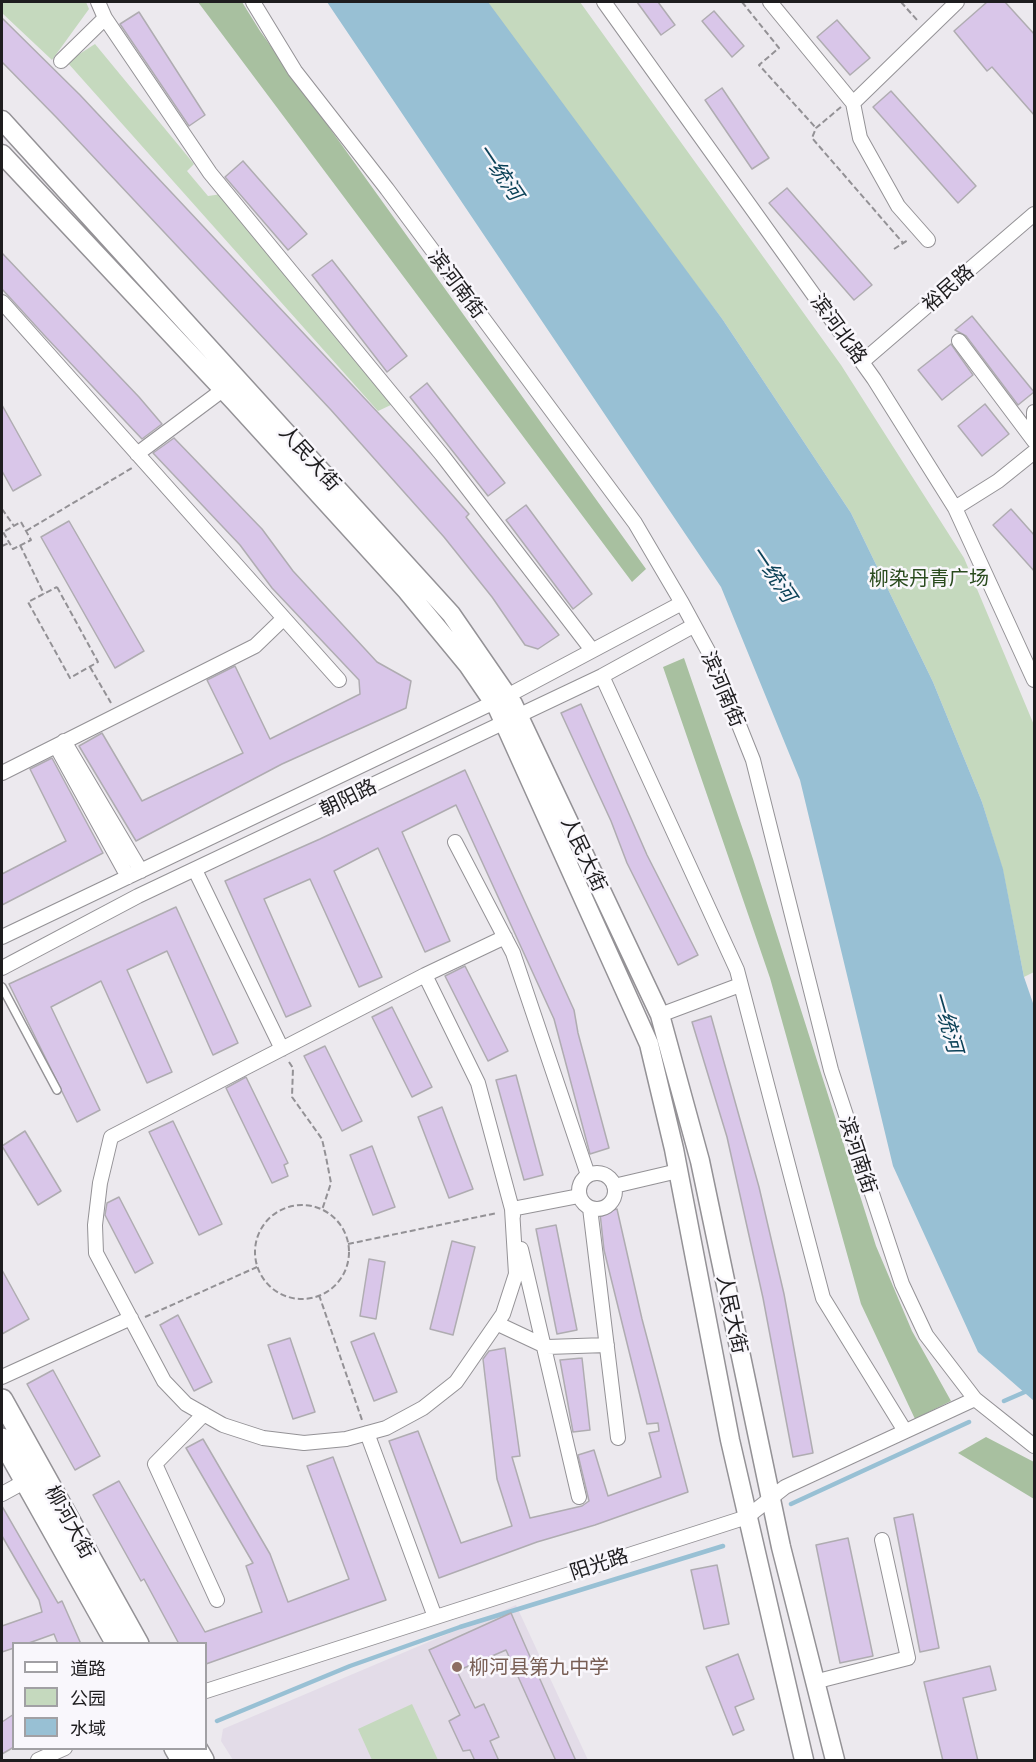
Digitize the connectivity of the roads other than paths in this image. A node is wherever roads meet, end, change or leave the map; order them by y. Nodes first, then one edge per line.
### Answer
1 (98, 2) edge
2 (253, 2) edge
3 (604, 2) edge
4 (770, 2) edge
5 (957, 2) edge
6 (105, 18) junction
7 (61, 61) dead end
8 (851, 101) junction
9 (2, 120) edge
10 (2, 154) edge
11 (1035, 214) edge
12 (924, 235) road end
13 (2, 304) edge
14 (958, 341) dead end
15 (862, 362) junction
16 (224, 389) junction
17 (1035, 412) edge
18 (1035, 423) edge
19 (1034, 452) edge
20 (140, 458) junction
21 (955, 508) junction
22 (682, 603) junction
23 (284, 619) junction
24 (693, 626) junction
25 (592, 650) junction
26 (602, 676) junction
27 (339, 680) dead end
28 (1035, 680) edge
29 (500, 699) junction
30 (512, 720) junction
31 (60, 744) junction
32 (2, 773) edge
33 (455, 842) dead end
34 (195, 870) junction
35 (141, 871) junction
36 (128, 877) junction
37 (2, 937) edge
38 (505, 937) junction
39 (2, 968) edge
40 (425, 975) junction
41 (740, 985) junction
42 (2, 987) edge
43 (660, 1015) junction
44 (282, 1049) junction
45 (57, 1090) dead end
46 (678, 1171) junction
47 (588, 1175) junction
48 (614, 1186) junction
49 (579, 1196) junction
50 (590, 1208) junction
51 (512, 1209) junction
52 (520, 1267) junction
53 (132, 1320) junction
54 (498, 1324) junction
55 (543, 1345) junction
56 (607, 1345) junction
57 (2, 1377) edge
58 (975, 1399) junction
59 (2, 1400) edge
60 (204, 1414) junction
61 (905, 1431) junction
62 (367, 1433) junction
63 (618, 1438) dead end
64 (2, 1439) edge
65 (1035, 1446) edge
66 (24, 1482) junction
67 (2, 1494) edge
68 (579, 1497) dead end
69 (771, 1499) junction
70 (747, 1517) junction
71 (882, 1540) dead end
72 (218, 1600) dead end
73 (435, 1617) junction
74 (116, 1642) edge
75 (137, 1642) edge
76 (814, 1682) junction
77 (207, 1690) edge
78 (63, 1750) edge
79 (38, 1761) edge
80 (804, 1761) edge
81 (835, 1761) edge

1 - 6 street
2 - 22 street, 滨河南街
3 - 15 street, 滨河北路
4 - 8 street
5 - 8 street
6 - 7 street
6 - 25 street
8 - 12 street
9 - 29 street, 人民大街
10 - 16 street, 人民大街
11 - 15 street, 裕民路
13 - 20 street
14 - 19 street
15 - 21 street, 滨河北路
16 - 20 street
16 - 29 street, 人民大街
17 - 18 street
19 - 21 street
20 - 23 street
21 - 28 street, 滨河北路
22 - 24 street, 滨河南街
22 - 25 street
23 - 27 street
23 - 31 street
24 - 26 street, 朝阳路
24 - 58 street, 滨河南街
25 - 29 street
26 - 30 street, 朝阳路
26 - 41 street
29 - 30 street, 人民大街
29 - 35 street
30 - 34 street, 朝阳路
30 - 43 street, 人民大街
30 - 46 street, 人民大街
31 - 32 street
31 - 35 street
31 - 36 street
33 - 38 street
34 - 39 street, 朝阳路
34 - 44 street
35 - 36 street
36 - 37 street
38 - 40 street
38 - 47 street
40 - 44 street
40 - 51 street
41 - 43 street
41 - 61 street
42 - 45 lane
43 - 69 street, 人民大街
44 - 53 street
46 - 48 street
46 - 70 street, 人民大街
47 - 48 street
47 - 49 street
48 - 50 street
49 - 50 street
49 - 51 street
50 - 56 street
51 - 52 street
52 - 54 street
52 - 55 street
53 - 57 street
53 - 60 street
54 - 55 street
54 - 62 street
55 - 56 street
55 - 68 street
56 - 63 street
58 - 61 street, 阳光路
58 - 65 street, 滨河南街
59 - 75 main road, 柳河大街
60 - 62 street
60 - 72 street
61 - 69 street, 阳光路
62 - 73 street
64 - 66 main road, 柳河大街
66 - 67 street
66 - 74 main road, 柳河大街
69 - 70 street, 阳光路
69 - 76 street, 人民大街
70 - 73 street, 阳光路
70 - 80 street, 人民大街
71 - 76 street
73 - 77 street, 阳光路
76 - 81 street, 人民大街
78 - 79 street

